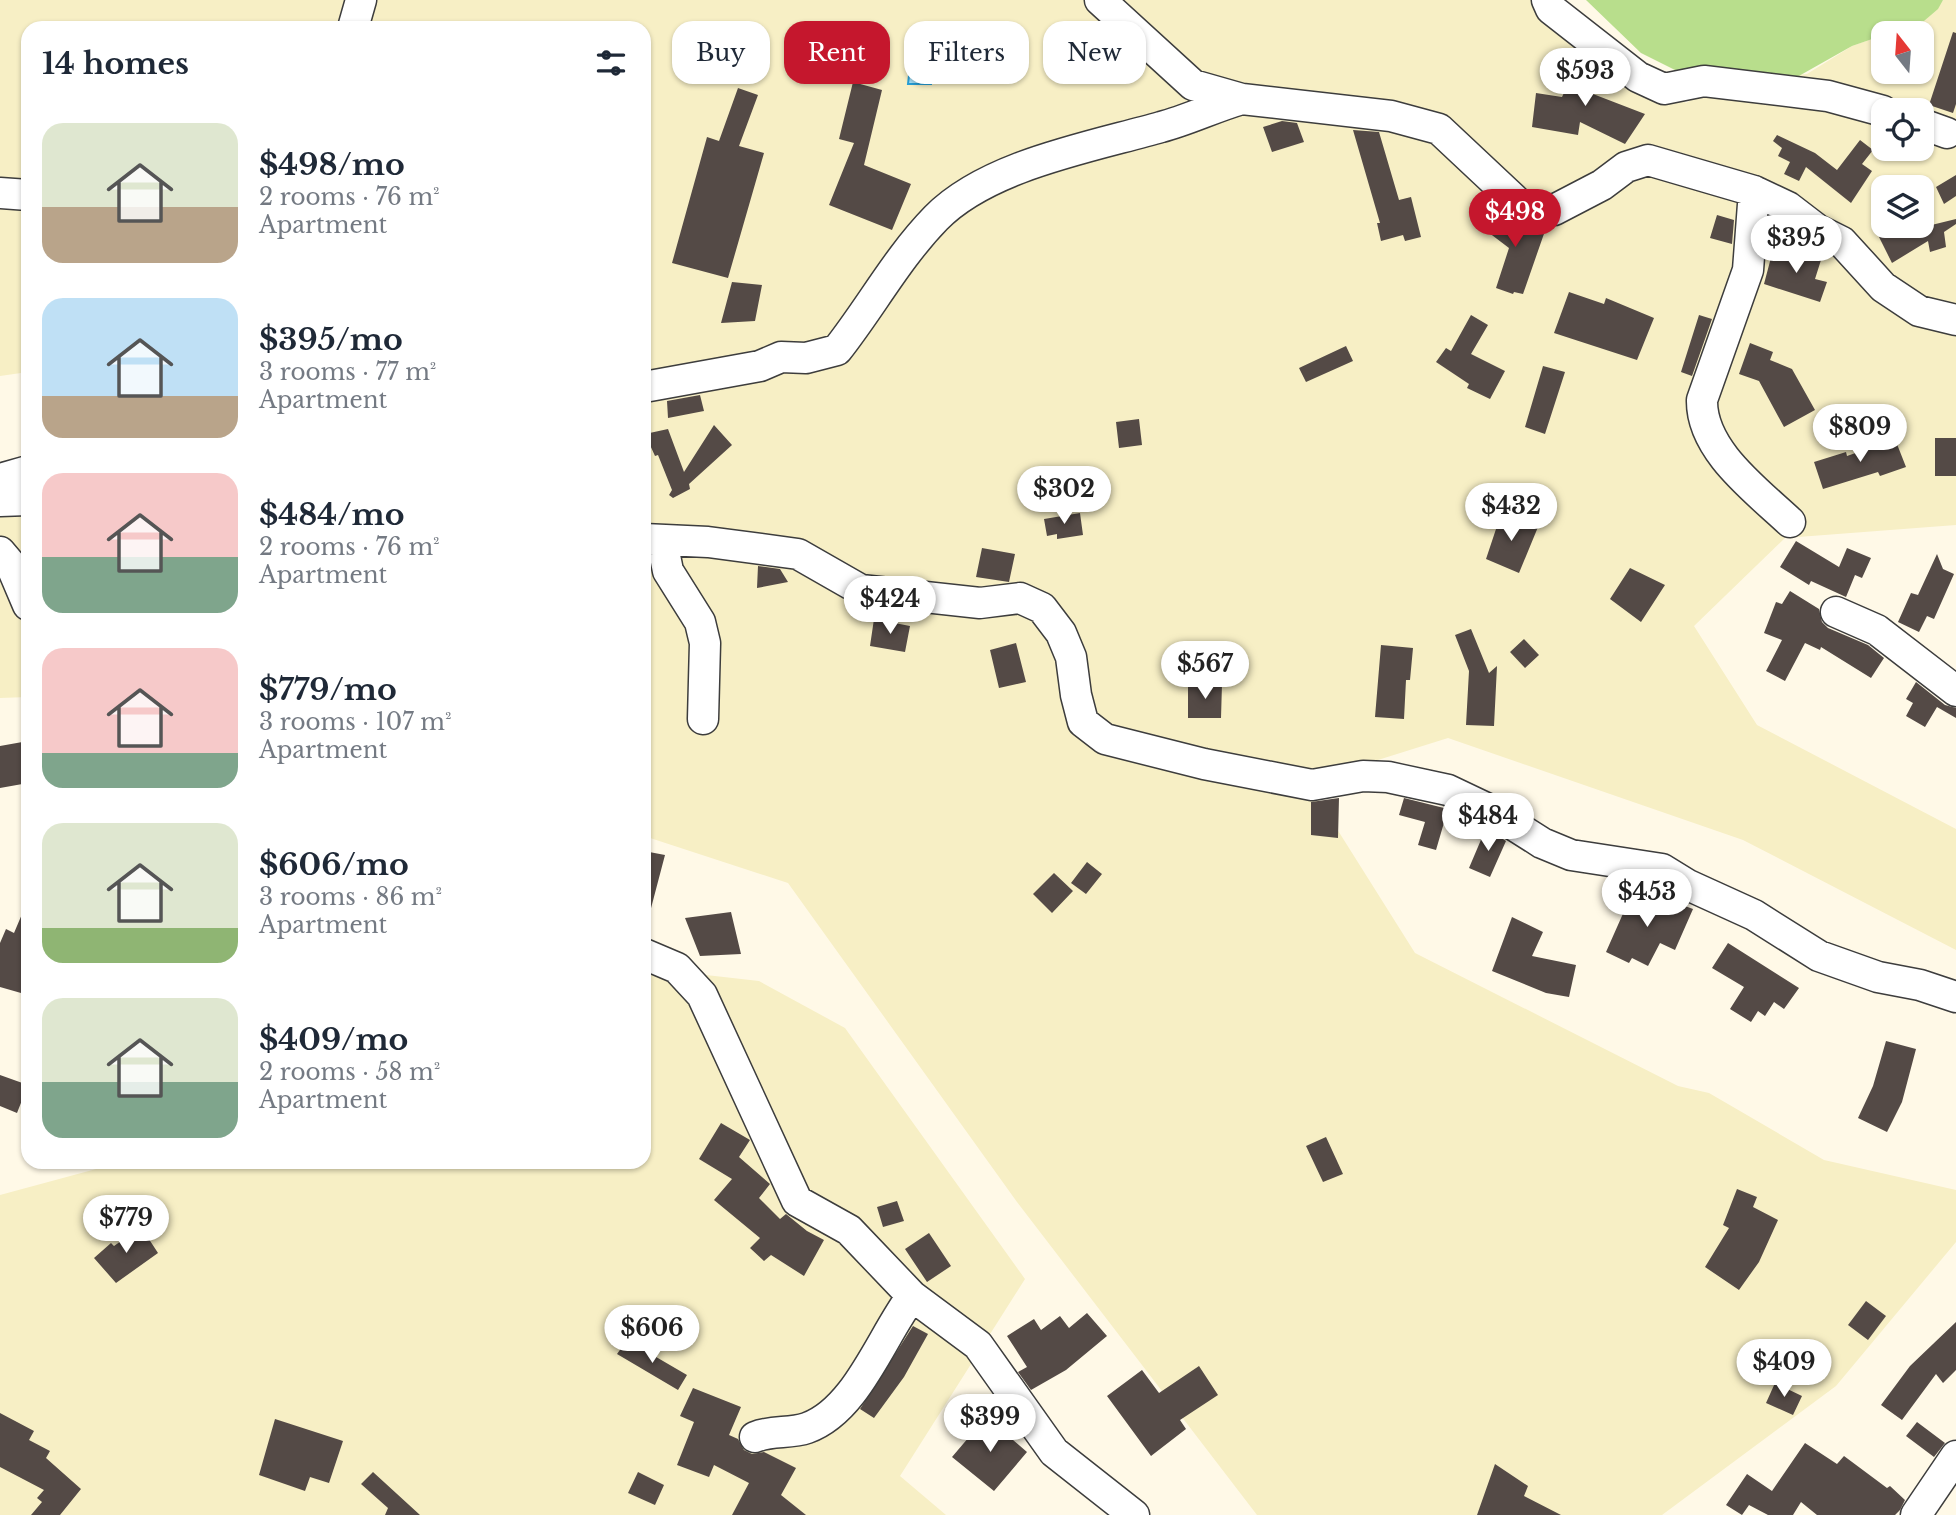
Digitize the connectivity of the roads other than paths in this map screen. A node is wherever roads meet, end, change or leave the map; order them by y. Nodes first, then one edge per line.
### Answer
1 (361, 0) edge
2 (1100, 0) edge
3 (1547, 0) edge
4 (355, 21) edge
5 (1242, 99) junction
6 (1871, 108) edge
7 (1754, 191) junction
8 (0, 193) edge
9 (21, 194) edge
10 (1956, 320) edge
11 (651, 386) edge
12 (21, 473) edge
13 (0, 479) edge
14 (21, 500) edge
15 (0, 501) edge
16 (1790, 522) dead end
17 (653, 540) edge
18 (0, 552) edge
19 (21, 589) edge
20 (1836, 612) dead end
21 (1956, 691) edge
22 (703, 719) dead end
23 (651, 957) edge
24 (1956, 998) edge
25 (912, 1296) junction
26 (755, 1437) dead end
27 (1956, 1456) edge
28 (1134, 1515) edge
29 (1916, 1515) edge

1 - 4 street
2 - 5 street
3 - 6 street
5 - 7 street
5 - 11 street
7 - 10 street
7 - 16 street
8 - 9 street
12 - 13 street
14 - 15 street
17 - 22 street
17 - 24 street
18 - 19 street
20 - 21 street
23 - 25 street
25 - 26 street
25 - 28 street
27 - 29 street

